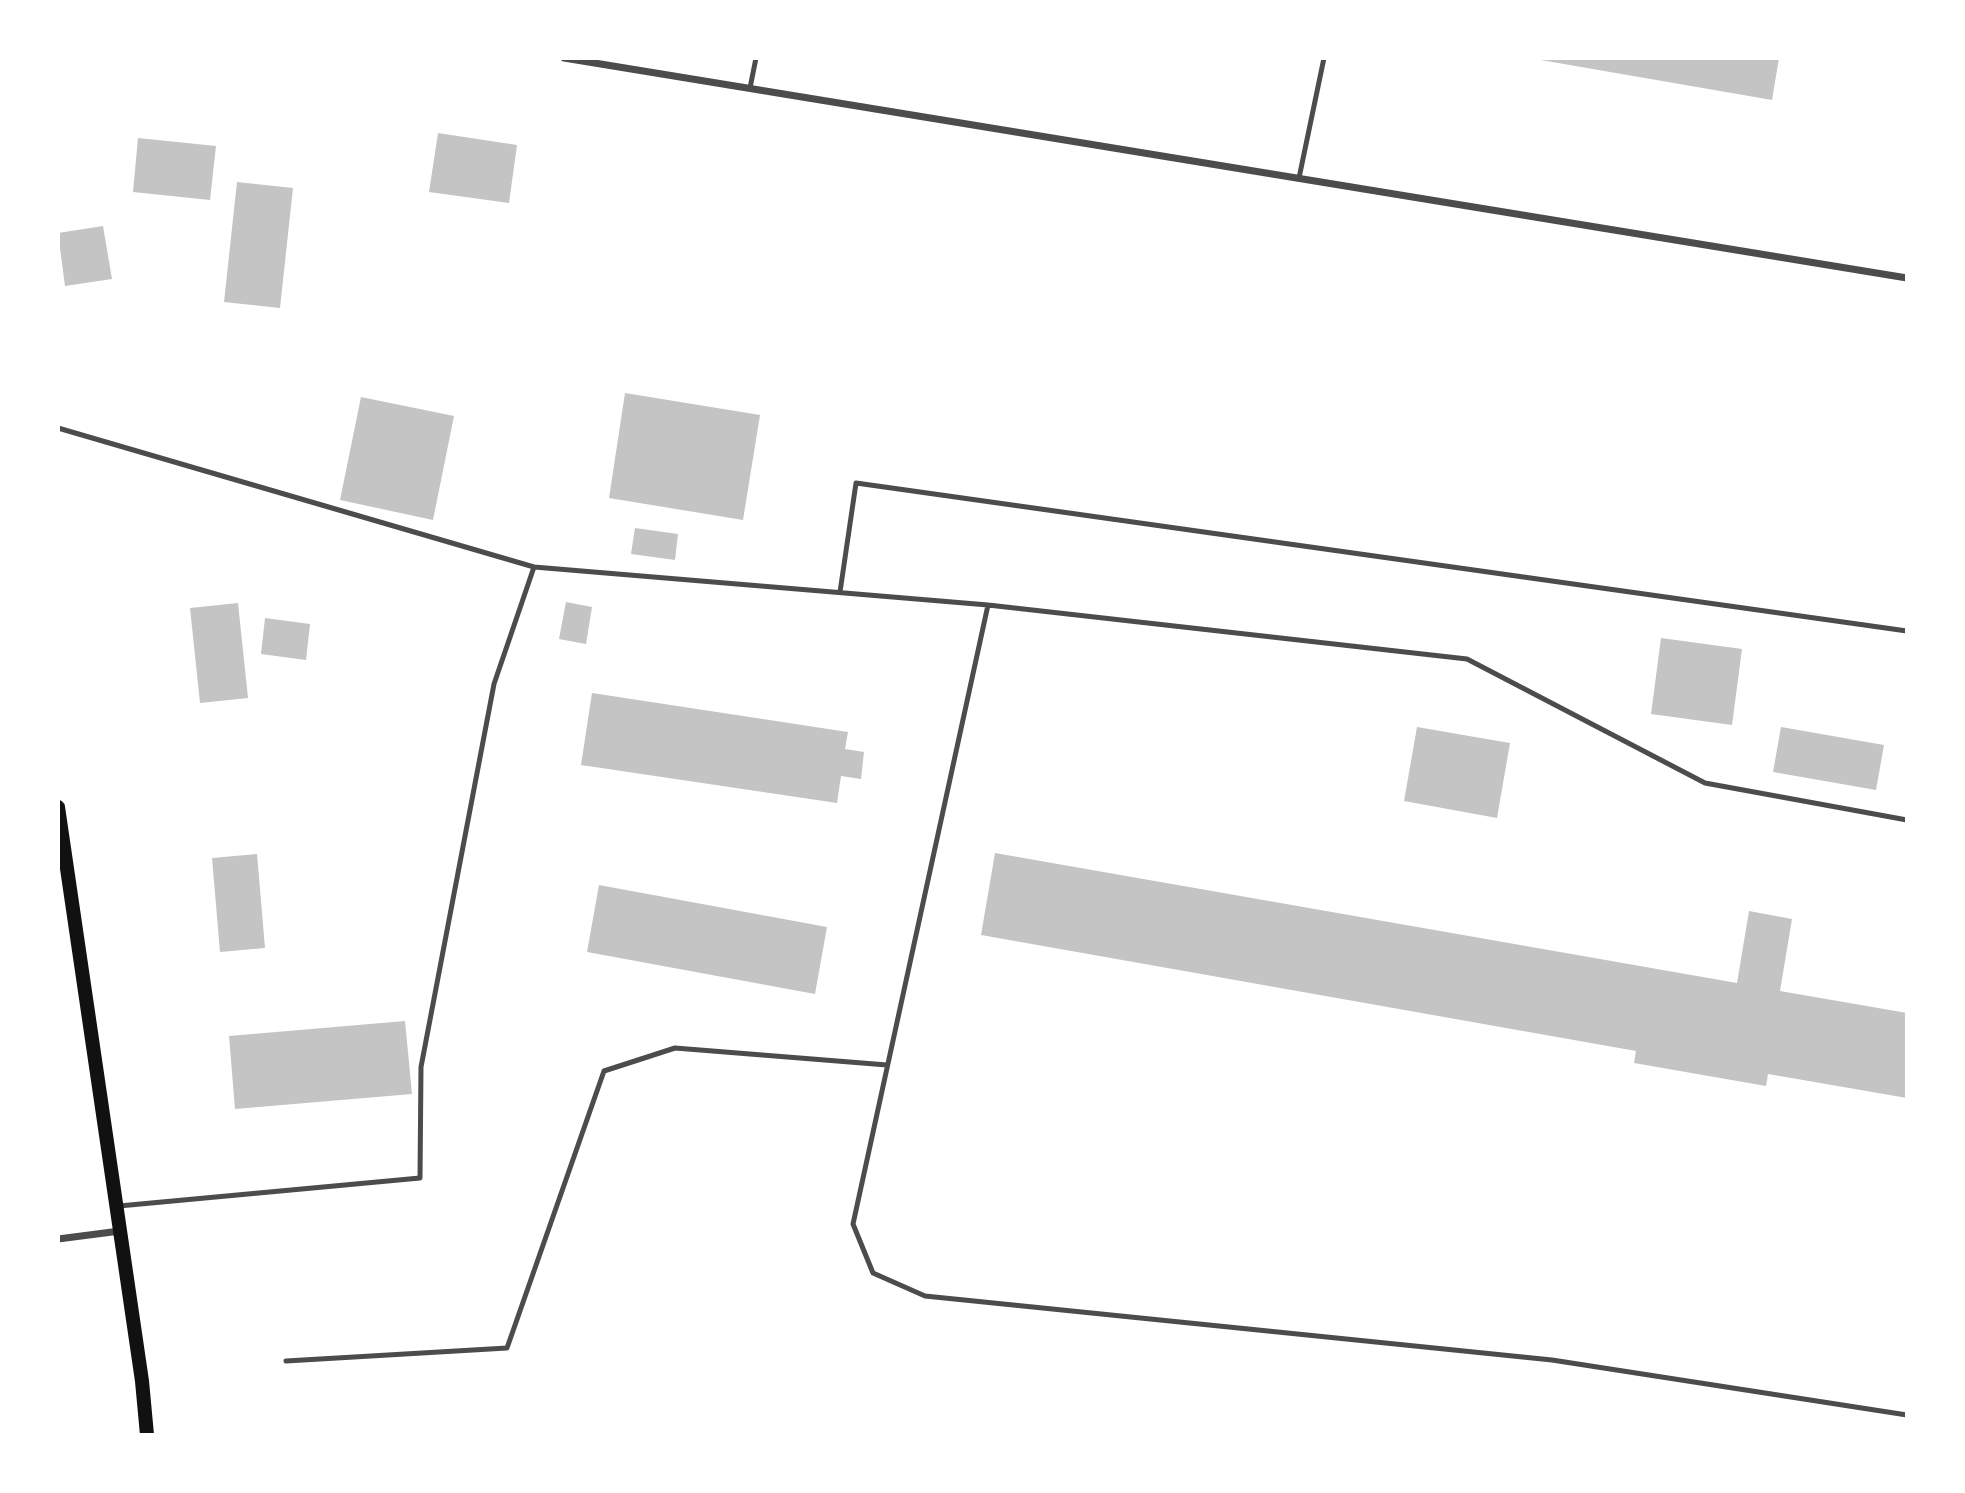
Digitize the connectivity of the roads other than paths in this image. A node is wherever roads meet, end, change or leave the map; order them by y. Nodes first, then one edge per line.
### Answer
1 (564, 58) edge
2 (756, 58) edge
3 (1324, 58) edge
4 (750, 88) junction
5 (1299, 178) junction
6 (1907, 278) edge
7 (58, 428) edge
8 (534, 567) junction
9 (840, 592) junction
10 (988, 605) junction
11 (1907, 631) edge
12 (58, 807) edge
13 (1907, 820) edge
14 (887, 1065) junction
15 (116, 1206) junction
16 (120, 1231) junction
17 (58, 1239) edge
18 (286, 1361) dead end
19 (1907, 1415) edge
20 (147, 1435) edge

1 - 4 street
2 - 4 lane
3 - 5 lane
4 - 5 street
5 - 6 street
7 - 8 lane
8 - 9 lane
8 - 15 lane
9 - 10 lane
9 - 11 lane
10 - 13 lane
10 - 14 lane
12 - 15 main road
14 - 18 lane
14 - 19 lane
15 - 16 main road
16 - 17 street
16 - 20 main road

